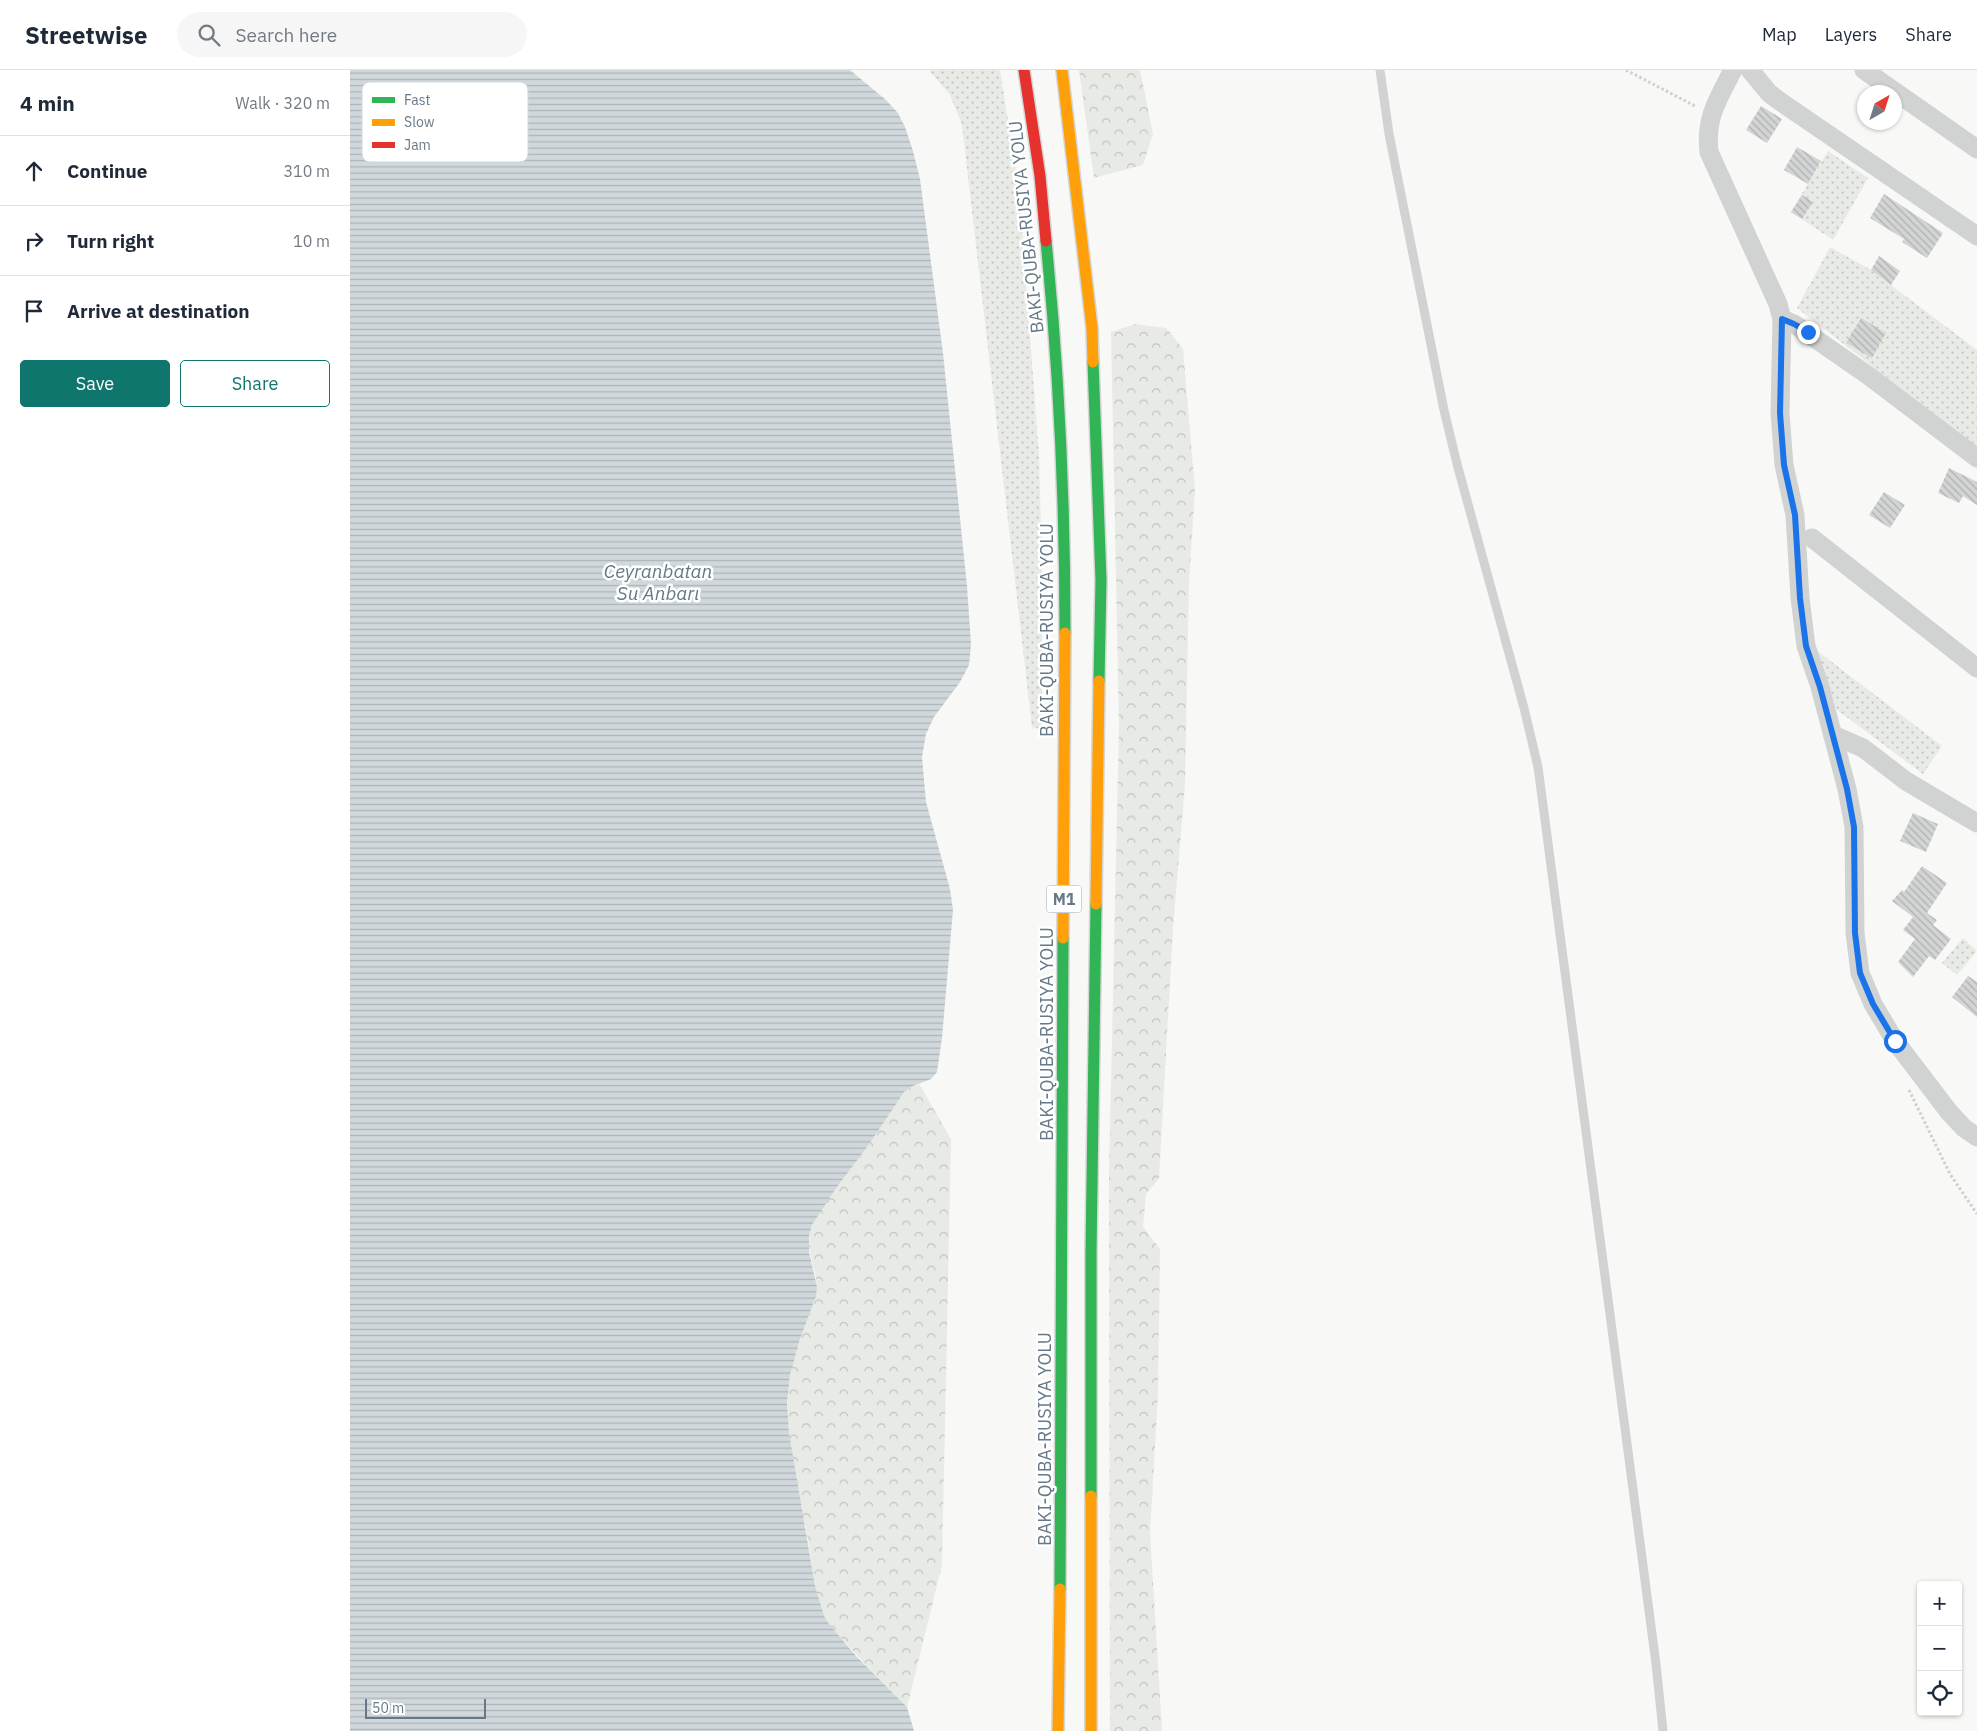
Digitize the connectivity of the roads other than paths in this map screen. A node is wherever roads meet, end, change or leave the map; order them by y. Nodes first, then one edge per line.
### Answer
1 (1024, 70) edge
2 (1062, 70) edge
3 (1380, 70) edge
4 (1733, 70) edge
5 (1750, 70) edge
6 (1864, 70) edge
7 (1977, 149) edge
8 (1977, 236) edge
9 (1782, 319) junction
10 (1977, 458) edge
11 (1812, 538) dead end
12 (1977, 668) edge
13 (1833, 735) junction
14 (1977, 823) edge
15 (1977, 1137) edge
16 (1058, 1731) edge
17 (1091, 1731) edge
18 (1663, 1731) edge

1 - 16 highway, M1
2 - 17 highway, M1
3 - 18 lane
4 - 9 street
5 - 8 street
6 - 7 street
9 - 10 street
9 - 13 street
11 - 12 street
13 - 14 street
13 - 15 street

